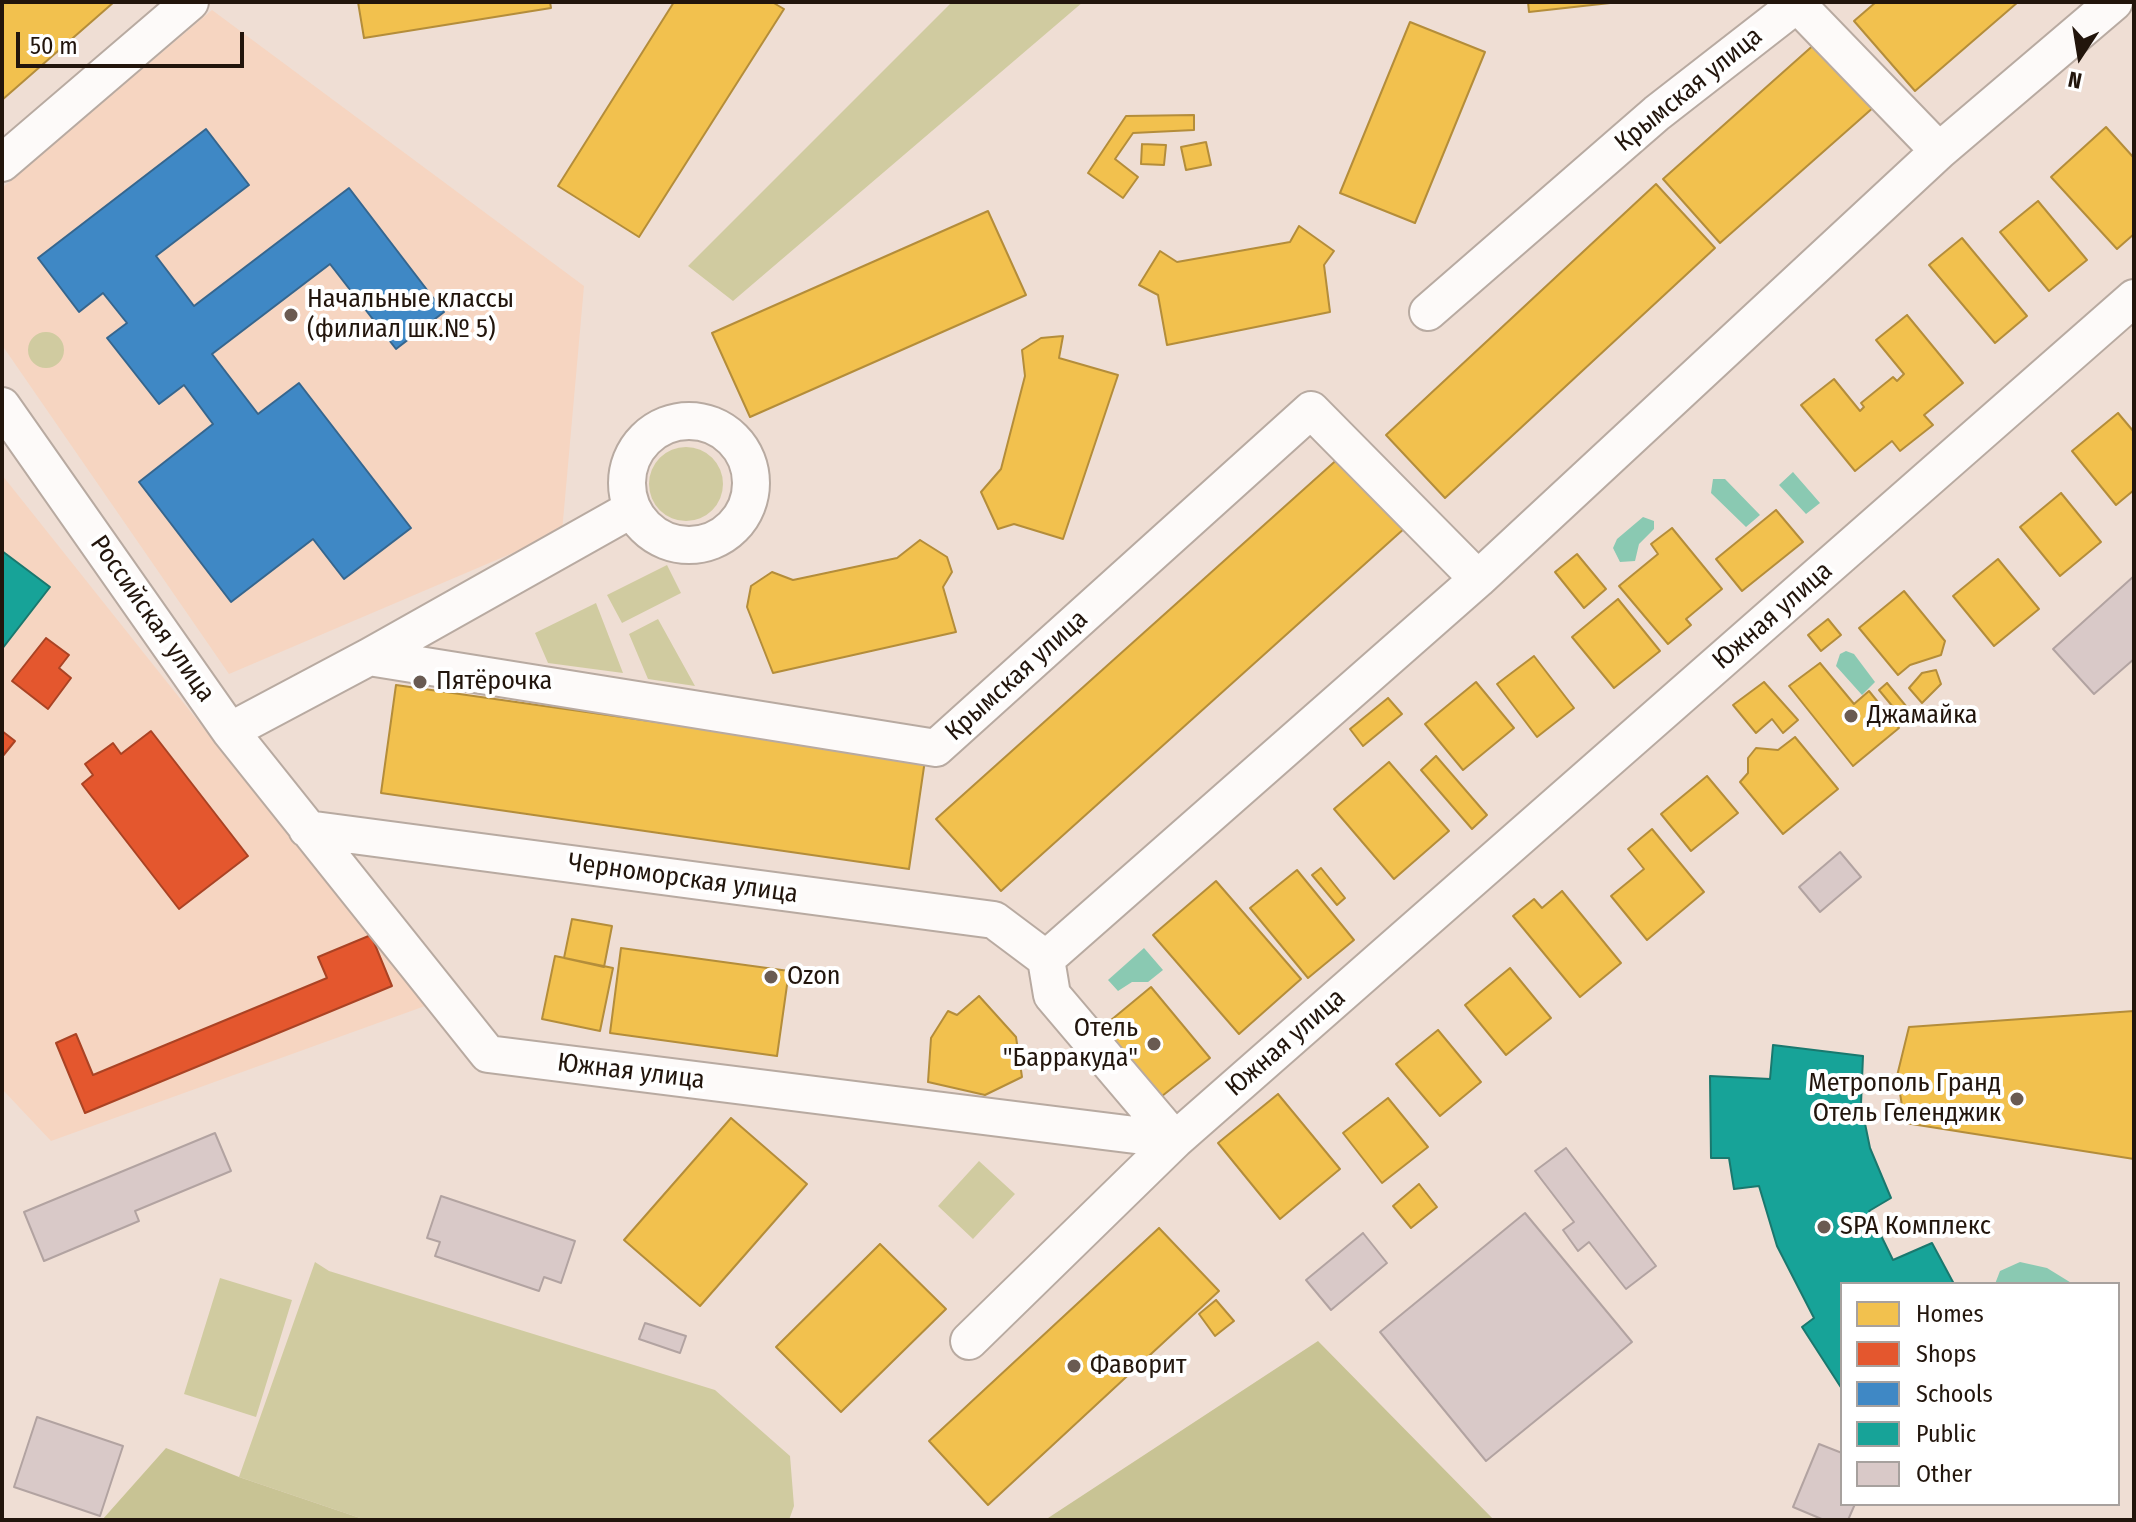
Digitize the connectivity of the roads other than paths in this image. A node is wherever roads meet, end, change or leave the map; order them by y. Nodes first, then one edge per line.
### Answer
1 (190, 2) edge
2 (2114, 2) edge
3 (1798, 3) edge
4 (1939, 151) junction
5 (2, 163) edge
6 (2134, 298) edge
7 (1428, 312) dead end
8 (2, 406) edge
9 (632, 509) dead end
10 (1478, 579) junction
11 (369, 657) junction
12 (230, 731) junction
13 (307, 829) junction
14 (1046, 959) junction
15 (1175, 1140) junction
16 (969, 1341) dead end

1 - 5 street
2 - 4 street
3 - 4 street, Крымская улица
3 - 7 street, Крымская улица
4 - 10 street
6 - 15 street, Южная улица
8 - 12 street, Российская улица
9 - 11 street
10 - 11 street, Крымская улица
10 - 14 street
11 - 12 street
12 - 13 street, Российская улица
13 - 14 street, Черноморская улица
13 - 15 street, Южная улица
14 - 15 street
15 - 16 street

